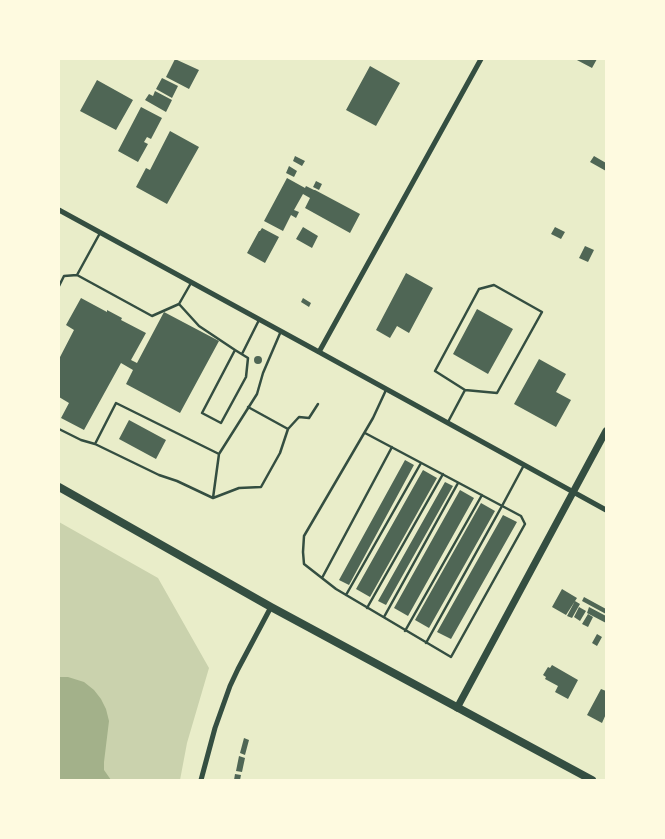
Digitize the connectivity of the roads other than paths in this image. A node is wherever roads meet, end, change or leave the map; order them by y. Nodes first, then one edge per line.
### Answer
1 (481, 59) edge
2 (59, 210) edge
3 (100, 233) junction
4 (78, 275) junction
5 (191, 282) junction
6 (59, 286) edge
7 (180, 304) junction
8 (259, 319) junction
9 (281, 331) junction
10 (235, 350) junction
11 (319, 352) junction
12 (242, 354) junction
13 (387, 389) junction
14 (465, 390) junction
15 (318, 404) dead end
16 (248, 407) junction
17 (448, 422) junction
18 (59, 429) edge
19 (288, 429) junction
20 (606, 431) edge
21 (365, 432) junction
22 (95, 444) junction
23 (392, 447) junction
24 (218, 454) junction
25 (421, 463) junction
26 (524, 464) junction
27 (442, 474) junction
28 (458, 483) junction
29 (59, 487) edge
30 (573, 491) junction
31 (482, 495) junction
32 (213, 498) junction
33 (502, 506) junction
34 (606, 510) edge
35 (322, 578) junction
36 (346, 595) junction
37 (271, 607) junction
38 (367, 608) junction
39 (384, 618) junction
40 (405, 630) junction
41 (426, 643) junction
42 (457, 708) junction
43 (201, 780) edge
44 (592, 780) edge

1 - 11 street
2 - 3 street
3 - 4 lane
3 - 5 street
4 - 6 lane
4 - 7 lane
5 - 7 lane
5 - 8 street
7 - 10 lane
8 - 9 street
8 - 12 lane
9 - 11 street
9 - 16 lane
10 - 12 lane
10 - 12 lane
11 - 13 street
13 - 17 street
13 - 21 lane
14 - 14 lane
14 - 17 lane
15 - 19 lane
16 - 19 lane
16 - 24 lane
17 - 26 street
18 - 22 lane
19 - 32 lane
20 - 30 street
21 - 23 lane
21 - 35 lane
22 - 24 lane
22 - 32 lane
23 - 25 lane
23 - 35 lane
24 - 32 lane
25 - 27 lane
25 - 36 lane
26 - 30 street
26 - 33 lane
27 - 28 lane
27 - 38 lane
28 - 31 lane
28 - 39 lane
29 - 37 main road
30 - 34 street
30 - 42 street
31 - 33 lane
31 - 40 lane
33 - 41 lane
33 - 41 lane
35 - 36 lane
36 - 38 lane
37 - 42 main road
37 - 43 street
38 - 39 lane
39 - 40 lane
40 - 41 lane
42 - 44 main road

